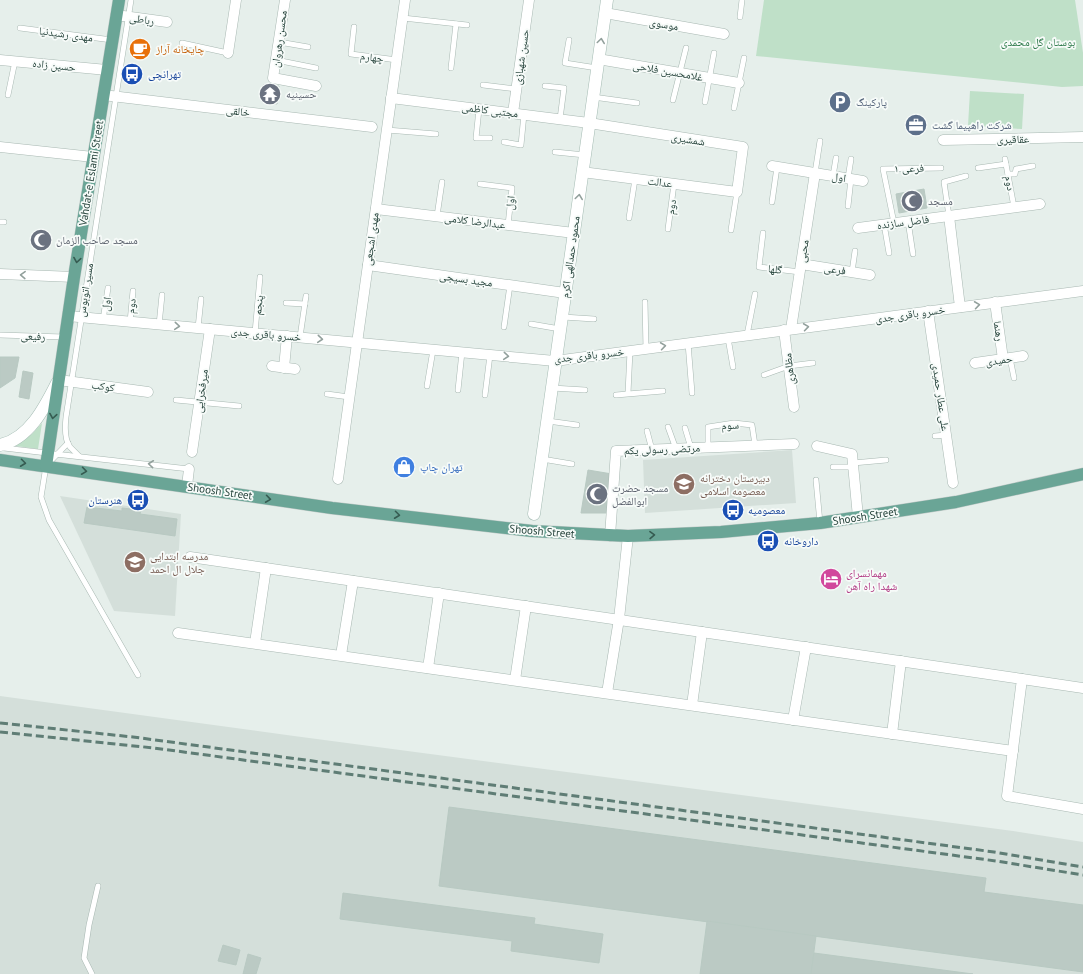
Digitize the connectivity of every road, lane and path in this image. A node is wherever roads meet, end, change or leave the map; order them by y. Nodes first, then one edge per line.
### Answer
1 (118, 0) edge
2 (131, 0) edge
3 (236, 0) edge
4 (282, 0) edge
5 (405, 0) edge
6 (530, 0) edge
7 (607, 0) edge
8 (742, 0) edge
9 (605, 13) junction
10 (116, 15) junction
11 (129, 17) junction
12 (740, 17) dead end
13 (402, 18) junction
14 (167, 22) dead end
15 (456, 24) junction
16 (467, 25) dead end
17 (354, 27) dead end
18 (20, 28) dead end
19 (724, 34) dead end
20 (112, 40) junction
21 (569, 40) dead end
22 (279, 42) junction
23 (182, 43) dead end
24 (308, 46) dead end
25 (686, 48) dead end
26 (228, 52) joint
27 (714, 53) dead end
28 (744, 58) dead end
29 (0, 60) edge
30 (276, 60) junction
31 (397, 60) junction
32 (15, 61) junction
33 (597, 64) junction
34 (316, 68) dead end
35 (451, 68) dead end
36 (107, 70) junction
37 (681, 73) junction
38 (710, 78) junction
39 (739, 83) junction
40 (483, 85) dead end
41 (316, 86) dead end
42 (545, 86) dead end
43 (517, 89) junction
44 (8, 95) dead end
45 (104, 95) junction
46 (116, 96) junction
47 (593, 97) junction
48 (391, 98) junction
49 (673, 100) dead end
50 (705, 102) dead end
51 (637, 103) dead end
52 (734, 108) dead end
53 (480, 109) junction
54 (513, 113) junction
55 (524, 114) junction
56 (560, 119) junction
57 (589, 123) junction
58 (372, 127) dead end
59 (387, 130) junction
60 (436, 134) dead end
61 (1083, 137) edge
62 (490, 138) dead end
63 (943, 140) dead end
64 (820, 141) dead end
65 (504, 142) dead end
66 (0, 148) edge
67 (555, 152) dead end
68 (585, 155) junction
69 (93, 157) junction
70 (836, 158) dead end
71 (851, 159) dead end
72 (774, 166) joint
73 (1033, 166) dead end
74 (941, 168) dead end
75 (978, 168) dead end
76 (582, 172) junction
77 (815, 173) junction
78 (1008, 174) junction
79 (833, 176) junction
80 (966, 176) dead end
81 (635, 179) junction
82 (850, 179) junction
83 (863, 181) dead end
84 (442, 182) dead end
85 (480, 184) dead end
86 (674, 184) junction
87 (737, 192) junction
88 (772, 202) dead end
89 (1040, 204) dead end
90 (848, 206) dead end
91 (1014, 207) junction
92 (376, 209) junction
93 (437, 216) junction
94 (949, 216) junction
95 (629, 218) dead end
96 (908, 221) junction
97 (889, 223) junction
98 (508, 225) junction
99 (858, 228) dead end
100 (668, 229) dead end
101 (731, 230) dead end
102 (574, 232) junction
103 (763, 234) dead end
104 (855, 251) dead end
105 (889, 253) dead end
106 (913, 254) dead end
107 (368, 265) junction
108 (800, 268) junction
109 (852, 272) junction
110 (0, 274) edge
111 (870, 275) dead end
112 (74, 276) junction
113 (260, 277) dead end
114 (510, 285) junction
115 (108, 288) dead end
116 (133, 291) dead end
117 (1083, 291) edge
118 (565, 293) junction
119 (755, 294) dead end
120 (162, 295) dead end
121 (306, 296) dead end
122 (201, 299) dead end
123 (644, 302) dead end
124 (995, 302) junction
125 (286, 303) dead end
126 (305, 304) junction
127 (960, 307) junction
128 (928, 311) junction
129 (68, 316) junction
130 (562, 317) junction
131 (81, 318) junction
132 (594, 319) dead end
133 (103, 320) junction
134 (130, 322) junction
135 (532, 324) dead end
136 (159, 325) junction
137 (504, 327) dead end
138 (198, 328) junction
139 (210, 329) junction
140 (560, 329) junction
141 (788, 330) junction
142 (255, 333) junction
143 (0, 335) edge
144 (748, 335) junction
145 (65, 336) junction
146 (287, 336) junction
147 (300, 337) junction
148 (728, 338) junction
149 (357, 342) junction
150 (688, 343) junction
151 (646, 349) junction
152 (433, 350) junction
153 (630, 351) junction
154 (462, 352) junction
155 (490, 355) junction
156 (1023, 356) dead end
157 (1007, 358) junction
158 (555, 361) junction
159 (813, 363) dead end
160 (975, 363) dead end
161 (272, 366) dead end
162 (790, 366) junction
163 (733, 368) dead end
164 (764, 375) dead end
165 (1014, 378) dead end
166 (65, 381) junction
167 (428, 386) dead end
168 (551, 388) junction
169 (458, 390) dead end
170 (585, 390) dead end
171 (663, 391) dead end
172 (148, 392) dead end
173 (628, 393) junction
174 (692, 393) dead end
175 (327, 394) dead end
176 (485, 395) dead end
177 (616, 395) dead end
178 (349, 397) junction
179 (176, 400) dead end
180 (199, 402) junction
181 (239, 406) dead end
182 (794, 407) dead end
183 (547, 420) junction
184 (577, 425) dead end
185 (668, 427) dead end
186 (685, 428) dead end
187 (647, 431) dead end
188 (68, 443) junction
189 (794, 444) dead end
190 (755, 445) junction
191 (0, 446) edge
192 (817, 446) dead end
193 (691, 448) junction
194 (708, 448) junction
195 (676, 449) junction
196 (652, 450) junction
197 (192, 452) dead end
198 (47, 453) junction
199 (79, 456) junction
200 (541, 459) junction
201 (0, 460) edge
202 (886, 460) dead end
203 (852, 461) junction
204 (572, 464) dead end
205 (46, 466) junction
206 (832, 467) dead end
207 (189, 469) joint
208 (1083, 474) edge
209 (338, 479) dead end
210 (816, 480) dead end
211 (953, 483) dead end
212 (187, 486) junction
213 (534, 514) dead end
214 (858, 517) junction
215 (820, 522) junction
216 (610, 536) junction
217 (628, 536) junction
218 (190, 557) dead end
219 (266, 568) junction
220 (353, 581) junction
221 (439, 593) junction
222 (526, 606) junction
223 (619, 620) junction
224 (178, 632) dead end
225 (702, 632) junction
226 (255, 643) junction
227 (806, 647) junction
228 (341, 655) junction
229 (901, 661) junction
230 (428, 668) junction
231 (138, 675) dead end
232 (1022, 678) junction
233 (515, 680) junction
234 (1083, 688) edge
235 (607, 693) junction
236 (692, 705) junction
237 (793, 720) junction
238 (892, 734) junction
239 (1013, 751) junction
240 (1083, 809) edge
241 (98, 886) dead end
242 (92, 974) edge

1 - 10 main road, Vahdat-e Eslami Street
2 - 11 lane, مسیر اتوبوس
3 - 26 street
4 - 22 street, محسن رهروان
5 - 13 street, مهدی اشجعی
6 - 43 street, حسین شهبازی
7 - 9 street, محمود حمدالهی اکرم
8 - 12 lane
9 - 19 street, موسوی
33 -> 9 street, محمود حمدالهی اکرم
10 - 11 street, رباطی
10 - 20 main road, Vahdat-e Eslami Street
11 - 14 street, رباطی
11 - 46 lane, مسیر اتوبوس
13 - 15 lane
13 - 31 street, مهدی اشجعی
15 - 16 lane
15 - 35 lane
17 - 31 lane, چهارم
18 - 20 lane, مهدی رشیدنیا
20 - 36 main road, Vahdat-e Eslami Street
21 - 33 lane
22 - 24 lane
22 - 30 street, محسن رهروان
23 - 26 lane
25 - 37 lane
27 - 38 lane
28 - 39 lane
29 - 32 street, حسین زاده
30 - 34 lane
30 - 41 street, محسن رهروان
31 - 48 street, مهدی اشجعی
32 - 36 street, حسین زاده
32 - 44 lane
33 - 37 street, غلامحسین فلاحی
33 - 47 street, محمود حمدالهی اکرم
36 - 45 main road, Vahdat-e Eslami Street
37 - 38 street, غلامحسین فلاحی
37 - 49 lane
38 - 39 street, غلامحسین فلاحی
38 - 50 lane
39 - 52 lane
40 - 43 lane
42 - 56 lane
43 - 54 street, حسین شهبازی
45 - 46 street, خالقی
45 - 69 main road, Vahdat-e Eslami Street
46 - 58 street, خالقی
46 - 131 lane, مسیر اتوبوس
47 - 51 lane
47 - 57 street, محمود حمدالهی اکرم
48 - 53 street, مجتبی کاظمی
48 - 59 street, مهدی اشجعی
53 - 54 street, مجتبی کاظمی
53 - 62 lane
54 - 55 street, مجتبی کاظمی
55 - 56 street, مجتبی کاظمی
55 - 65 lane
56 - 57 street, مجتبی کاظمی
57 - 68 street, محمود حمدالهی اکرم
57 - 87 street, شمشیری
59 - 60 lane
59 - 92 street, مهدی اشجعی
61 - 63 street, عقاقیری
64 - 77 lane
66 - 69 street
67 - 68 lane
68 - 76 street, محمود حمدالهی اکرم
69 -> 112 main road, Vahdat-e Eslami Street
70 - 79 lane
71 - 82 lane
72 - 77 street
72 - 88 lane
73 - 78 lane
74 - 97 lane, فرعی ۱
75 - 78 lane, دوم
76 - 81 street, عدالت
102 -> 76 street, محمود حمدالهی اکرم
77 - 79 street, اول
77 - 108 street, محبی
78 - 91 lane, دوم
79 - 82 street, اول
80 - 94 lane
81 - 86 street, عدالت
81 - 95 lane
82 - 83 street, اول
82 - 90 lane
84 - 93 lane
85 - 98 lane, اول
86 - 87 street, عدالت
86 - 100 lane, دوم
87 - 101 lane
89 - 91 street, فاضل سازنده
91 - 94 street, فاضل سازنده
92 - 93 street, عبدالرضا کلامی
92 - 107 street, مهدی اشجعی
93 - 98 street, عبدالرضا کلامی
94 - 96 street, فاضل سازنده
94 - 127 street
96 - 97 street, فاضل سازنده
96 - 106 lane
97 - 99 street, فاضل سازنده
97 - 105 lane
98 - 102 street, عبدالرضا کلامی
102 - 118 street, محمود حمدالهی اکرم
103 - 108 lane, گلها
104 - 109 lane
107 - 114 street, مجید بسیجی
107 - 149 street, مهدی اشجعی
108 - 109 street, فرعی
108 - 141 street, محبی
109 - 111 street, فرعی
112 -> 110 street
112 - 129 main road, Vahdat-e Eslami Street
113 - 142 lane, پنجم
114 - 118 street, مجید بسیجی
114 - 137 lane
115 - 133 lane, اول
116 - 134 lane, دوم
117 - 124 street, خسرو باقری جدی
118 - 130 street, محمود حمدالهی اکرم
119 - 144 lane
120 - 136 lane
121 - 126 lane
122 - 138 lane
123 - 151 lane
127 -> 124 street, خسرو باقری جدی
124 - 157 street, رهنما
125 - 126 lane
126 - 147 lane
127 - 128 street, خسرو باقری جدی
141 -> 128 street, خسرو باقری جدی
128 - 211 street, علی عطار حمیدی
129 - 131 street, خسرو باقری جدی
129 - 145 main road, Vahdat-e Eslami Street
130 - 132 lane
130 - 140 street, محمود حمدالهی اکرم
131 - 133 street, خسرو باقری جدی
131 - 166 lane, مسیر اتوبوس
133 - 134 street, خسرو باقری جدی
134 - 136 street, خسرو باقری جدی
135 - 140 lane
136 -> 138 street, خسرو باقری جدی
138 - 139 street, خسرو باقری جدی
139 - 142 street, خسرو باقری جدی
139 - 180 street, میرفخرایی
140 - 158 street, محمود حمدالهی اکرم
141 - 144 street, خسرو باقری جدی
141 - 162 street, مظاهری
142 - 146 street, خسرو باقری جدی
143 - 145 lane, رفیعی
144 - 148 street, خسرو باقری جدی
145 - 166 main road, Vahdat-e Eslami Street
146 - 147 street, خسرو باقری جدی
146 - 161 street
147 -> 149 street, خسرو باقری جدی
148 - 150 street, خسرو باقری جدی
148 - 163 lane
149 - 152 street, خسرو باقری جدی
149 - 178 street, مهدی اشجعی
151 -> 150 street, خسرو باقری جدی
150 - 174 lane
151 - 153 street, خسرو باقری جدی
152 - 154 street, خسرو باقری جدی
152 - 167 lane
153 - 158 street, خسرو باقری جدی
153 - 173 lane
154 - 155 street, خسرو باقری جدی
154 - 169 lane
155 -> 158 street, خسرو باقری جدی
155 - 176 lane
156 - 157 street, حمیدی
157 - 160 street, حمیدی
157 - 165 lane
158 - 168 street, محمود حمدالهی اکرم
159 - 162 lane
162 - 164 lane
162 - 182 street, مظاهری
166 - 172 street, کوکب
166 - 188 lane, مسیر اتوبوس
166 - 191 street
166 -> 198 main road, Vahdat-e Eslami Street
168 - 170 lane
168 - 183 street, محمود حمدالهی اکرم
171 - 173 lane
173 - 177 lane
175 - 178 lane
178 - 209 street, مهدی اشجعی
179 - 180 lane
180 - 181 lane
180 - 197 street, میرفخرایی
183 - 184 lane
183 - 200 street, محمود حمدالهی اکرم
185 - 195 lane
186 - 193 lane
187 - 196 lane
188 - 199 lane
188 - 205 lane
189 - 190 street, مرتضی رسولی یکم
190 - 194 street, مرتضی رسولی یکم
190 - 194 lane, سوم
191 - 198 lane
192 - 203 street
193 - 194 street, مرتضی رسولی یکم
193 - 195 street, مرتضی رسولی یکم
195 - 196 street, مرتضی رسولی یکم
196 - 216 street, مرتضی رسولی یکم
198 - 199 lane
198 - 205 main road, Vahdat-e Eslami Street
207 -> 199 lane
200 - 204 lane
200 - 213 street, محمود حمدالهی اکرم
201 -> 205 main road, Shoosh Street
202 - 203 lane
203 - 206 lane
203 - 214 street
205 -> 212 main road, Shoosh Street
205 - 231 lane
207 - 212 street
208 - 214 main road, Shoosh Street
210 - 215 lane
212 -> 216 main road, Shoosh Street
214 - 215 main road, Shoosh Street
217 -> 215 main road, Shoosh Street
216 - 217 main road, Shoosh Street
217 - 223 street
218 - 219 street
219 - 220 street
219 - 226 street
220 - 221 street
220 - 228 street
221 - 222 street
221 - 230 street
222 - 223 street
222 - 233 street
223 - 225 street
223 - 235 street
224 - 226 street
225 - 227 street
225 - 236 street
226 - 228 street
227 - 229 street
227 - 237 street
228 - 230 street
229 - 232 street
229 - 238 street
230 - 233 street
232 - 234 street
232 - 239 street
233 - 235 street
235 - 236 street
236 - 237 street
237 - 238 street
238 - 239 street
239 - 240 street
241 - 242 lane

